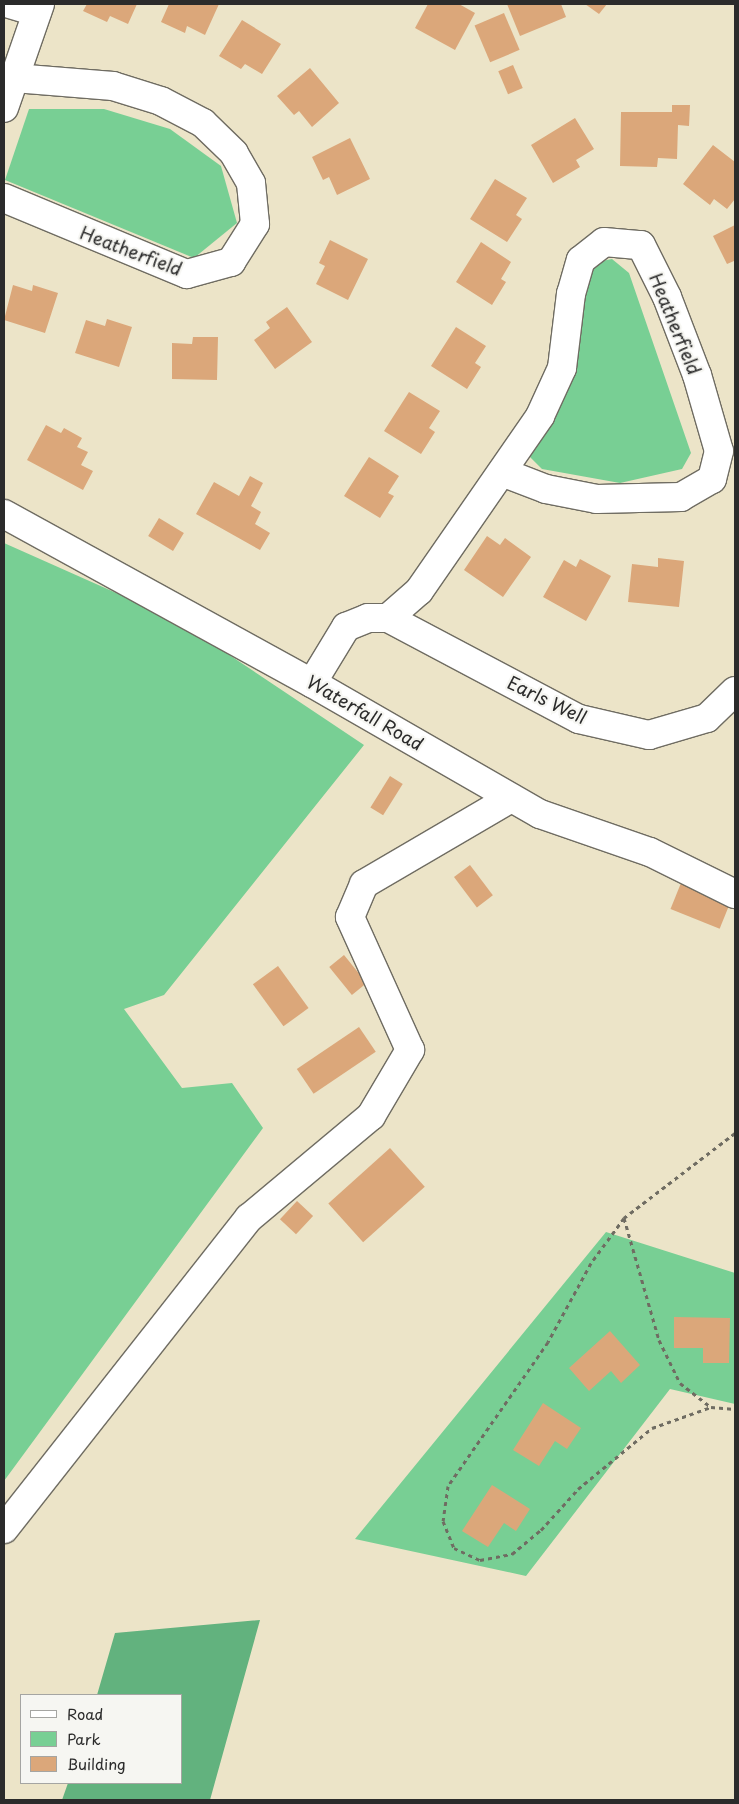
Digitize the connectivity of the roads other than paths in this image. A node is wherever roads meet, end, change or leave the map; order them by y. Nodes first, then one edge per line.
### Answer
1 (10, 4) edge
2 (38, 8) edge
3 (14, 78) junction
4 (4, 108) edge
5 (4, 198) edge
6 (502, 472) junction
7 (4, 514) edge
8 (388, 618) junction
9 (312, 683) junction
10 (735, 691) edge
11 (511, 798) junction
12 (735, 894) edge
13 (4, 1529) edge

1 - 2 street
2 - 3 street
3 - 4 street
3 - 5 street, Heatherfield
6 - 6 street, Heatherfield
6 - 8 street, Heatherfield
7 - 9 street, Waterfall Road
8 - 9 street
8 - 10 street, Earls Well
9 - 11 street, Waterfall Road
11 - 12 street, Waterfall Road
11 - 13 street

